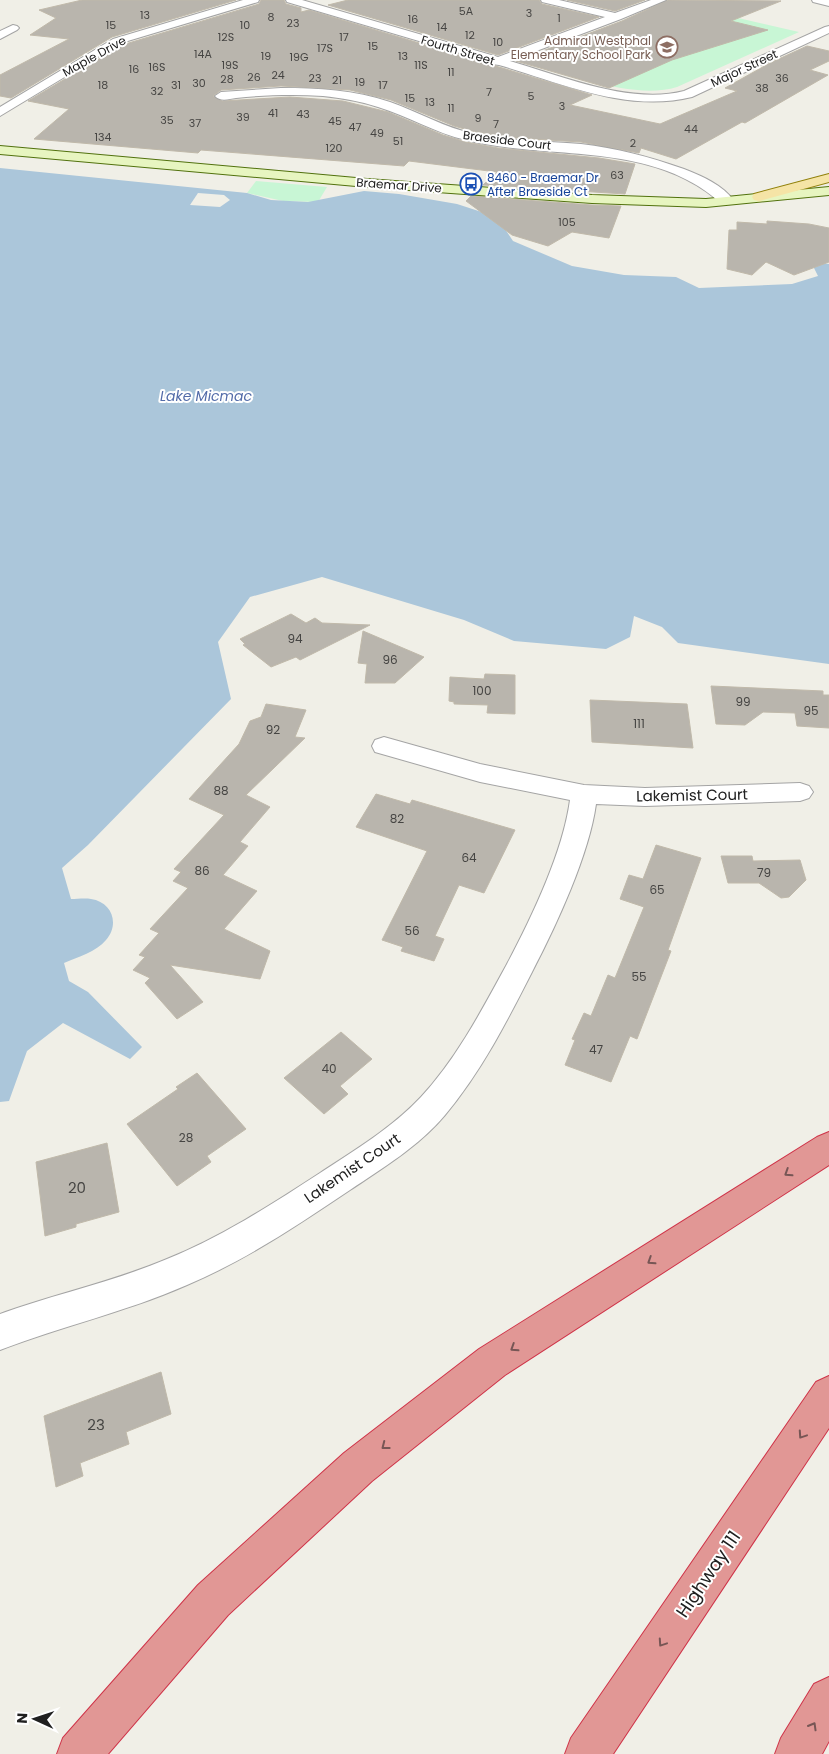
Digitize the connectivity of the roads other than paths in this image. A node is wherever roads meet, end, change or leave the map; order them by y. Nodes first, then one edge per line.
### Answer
1 (254, 0) edge
2 (291, 0) edge
3 (546, 0) edge
4 (661, 0) edge
5 (817, 0) edge
6 (829, 3) edge
7 (617, 17) junction
8 (13, 28) dead end
9 (829, 28) edge
10 (0, 36) edge
11 (496, 62) junction
12 (221, 96) dead end
13 (656, 98) joint
14 (0, 112) edge
15 (0, 150) edge
16 (829, 178) edge
17 (829, 191) edge
18 (759, 197) junction
19 (727, 201) junction
20 (384, 746) dead end
21 (800, 792) dead end
22 (584, 794) junction
23 (829, 1147) edge
24 (0, 1332) edge
25 (829, 1395) edge
26 (829, 1699) edge
27 (79, 1754) edge
28 (587, 1754) edge
29 (797, 1754) edge

1 - 14 street, Maple Drive
2 - 11 street, Fourth Street
3 - 7 street
4 - 7 street
5 - 6 street
7 - 11 street
8 - 10 street
9 - 13 street, Major Street
11 - 13 street, Fourth Street
12 - 19 street, Braeside Court
15 - 19 main road, Braemar Drive
16 - 18 main road
17 - 18 main road, Braemar Drive
18 - 19 main road, Braemar Drive
20 - 22 street, Lakemist Court
21 - 22 street, Lakemist Court
22 - 24 street, Lakemist Court
23 -> 27 highway
25 -> 28 highway, Highway 111
29 -> 26 highway

